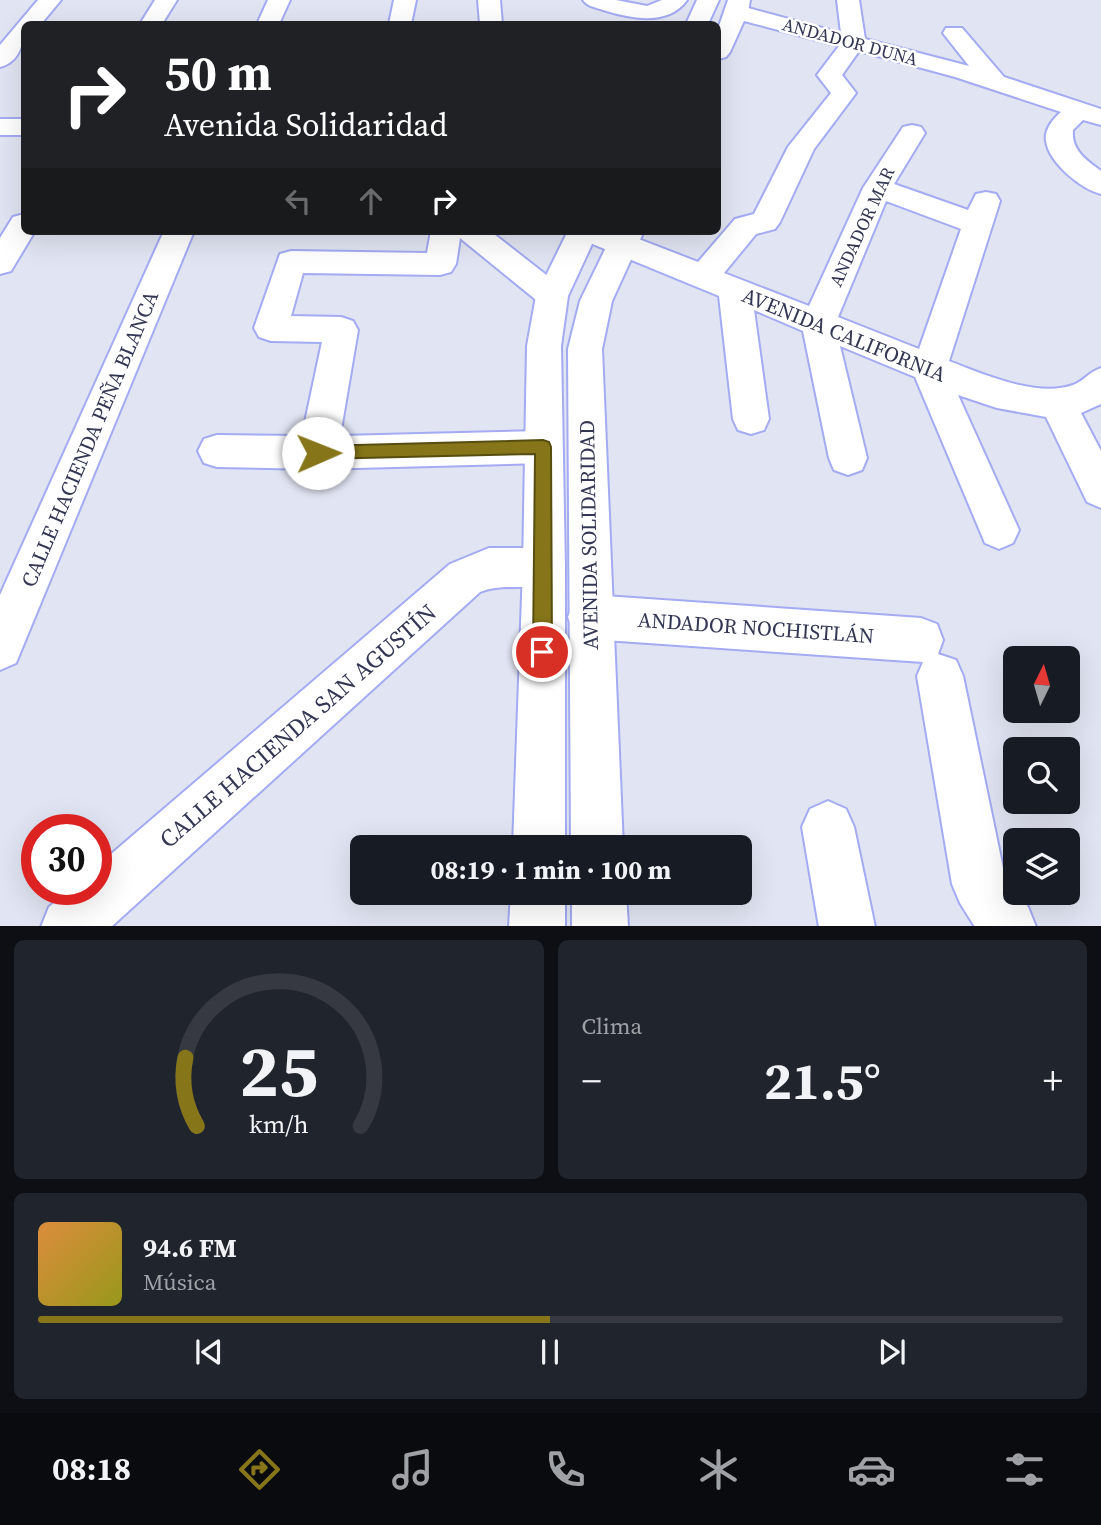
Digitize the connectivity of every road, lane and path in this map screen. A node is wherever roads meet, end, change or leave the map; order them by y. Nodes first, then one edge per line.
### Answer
1 (50, 0) edge
2 (166, 0) edge
3 (279, 0) edge
4 (405, 0) edge
5 (489, 0) edge
6 (594, 0) edge
7 (676, 0) edge
8 (708, 0) edge
9 (848, 0) edge
10 (738, 6) edge
11 (32, 21) edge
12 (153, 21) edge
13 (269, 21) edge
14 (401, 21) edge
15 (491, 21) edge
16 (698, 21) edge
17 (954, 33) dead end
18 (21, 34) edge
19 (853, 43) junction
20 (721, 45) edge
21 (0, 60) edge
22 (995, 82) junction
23 (1090, 113) edge
24 (0, 127) edge
25 (21, 127) edge
26 (912, 133) dead end
27 (1101, 185) edge
28 (877, 188) junction
29 (21, 229) edge
30 (177, 235) edge
31 (445, 235) edge
32 (475, 235) edge
33 (581, 235) edge
34 (613, 236) edge
35 (0, 263) edge
36 (702, 278) junction
37 (735, 292) junction
38 (552, 296) junction
39 (818, 324) junction
40 (929, 369) junction
41 (1101, 382) edge
42 (1057, 403) junction
43 (751, 419) dead end
44 (1089, 445) edge
45 (543, 447) junction
46 (217, 451) dead end
47 (318, 453) junction
48 (848, 458) dead end
49 (1101, 490) edge
50 (999, 530) dead end
51 (544, 568) junction
52 (590, 617) junction
53 (0, 647) edge
54 (828, 827) dead end
55 (539, 835) edge
56 (597, 835) edge
57 (538, 905) edge
58 (599, 905) edge
59 (69, 926) edge
60 (537, 926) edge
61 (600, 926) edge
62 (847, 926) edge
63 (1008, 926) edge

1 - 11 street
2 - 12 street
3 - 13 street
4 - 14 street
5 - 15 street
6 - 7 street
8 - 16 street
9 - 19 street
10 - 19 street, ANDADOR DUNA
10 - 20 street
17 - 22 street
18 - 21 street
19 - 22 street, ANDADOR DUNA
19 - 36 street
22 - 23 street, ANDADOR DUNA
23 - 27 street
24 - 25 street
26 - 28 street, ANDADOR MAR
28 - 39 street, ANDADOR MAR
28 - 40 street
29 - 35 street
30 - 53 street, CALLE HACIENDA PEÑA BLANCA
31 - 47 street
32 - 38 street
33 - 38 street, AVENIDA SOLIDARIDAD
34 - 36 street, AVENIDA CALIFORNIA
34 - 52 street, AVENIDA SOLIDARIDAD
36 - 37 street, AVENIDA CALIFORNIA
37 - 39 street, AVENIDA CALIFORNIA
37 - 43 street
38 - 45 street, AVENIDA SOLIDARIDAD
39 - 40 street, AVENIDA CALIFORNIA
39 - 48 street
40 - 42 street, AVENIDA CALIFORNIA
40 - 50 street
41 - 42 street, AVENIDA CALIFORNIA
42 - 44 street
44 - 49 street
45 - 47 street
45 - 51 street, AVENIDA SOLIDARIDAD
46 - 47 street
51 - 55 street, AVENIDA SOLIDARIDAD
51 - 59 street, CALLE HACIENDA SAN AGUSTÍN
52 - 56 street, AVENIDA SOLIDARIDAD
52 - 63 street, ANDADOR NOCHISTLÁN
54 - 62 street
57 - 60 street
58 - 61 street

